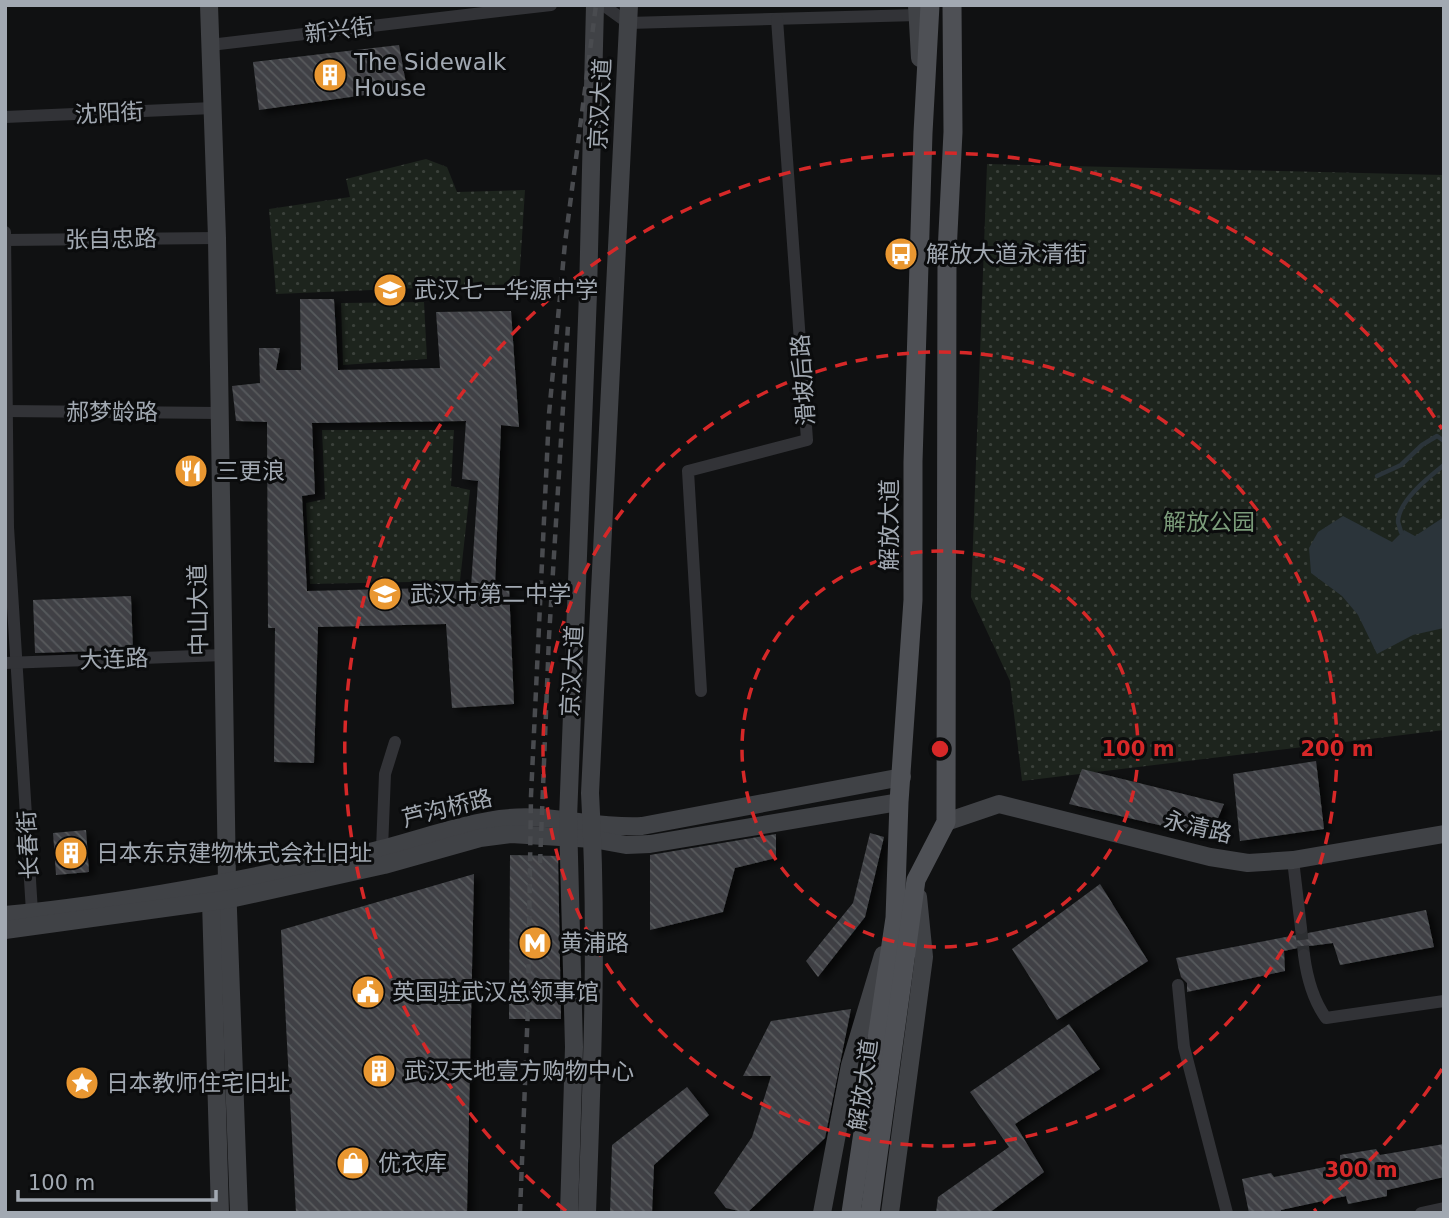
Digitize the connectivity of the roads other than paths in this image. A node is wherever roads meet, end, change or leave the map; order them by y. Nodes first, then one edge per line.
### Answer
1 (209, 5) edge
2 (551, 5) edge
3 (595, 5) edge
4 (603, 5) edge
5 (952, 5) edge
6 (959, 5) edge
7 (921, 9) edge
8 (628, 14) edge
9 (777, 19) junction
10 (210, 45) junction
11 (213, 108) junction
12 (5, 117) edge
13 (953, 132) junction
14 (5, 233) edge
15 (217, 238) junction
16 (5, 240) edge
17 (6, 411) edge
18 (218, 413) junction
19 (6, 527) edge
20 (224, 655) junction
21 (11, 663) edge
22 (702, 691) dead end
23 (395, 741) dead end
24 (902, 777) junction
25 (899, 802) junction
26 (568, 819) junction
27 (946, 821) junction
28 (593, 831) junction
29 (1444, 834) edge
30 (568, 837) junction
31 (382, 849) junction
32 (1293, 860) junction
33 (916, 880) junction
34 (221, 892) junction
35 (32, 912) junction
36 (5, 915) edge
37 (895, 918) junction
38 (1301, 928) tunnel mouth
39 (5, 930) edge
40 (1304, 955) tunnel mouth
41 (1178, 985) dead end
42 (1444, 1001) edge
43 (868, 1154) junction
44 (1444, 1208) edge
45 (220, 1213) edge
46 (239, 1213) edge
47 (569, 1213) edge
48 (587, 1213) edge
49 (822, 1213) edge
50 (851, 1213) edge
51 (870, 1213) edge
52 (890, 1213) edge
53 (1227, 1213) edge
54 (1421, 1213) edge

1 - 10 main road, 中山大道
2 - 10 street, 新兴街
3 - 26 main road, 京汉大道
4 - 8 street
5 - 13 main road, 解放大道
6 - 13 main road, 解放大道
7 - 9 street
7 - 24 main road, 解放大道
8 - 9 street
8 - 28 main road, 京汉大道
9 - 22 street, 滑坡后路
10 - 11 main road, 中山大道
11 - 12 street, 沈阳街
11 - 15 main road, 中山大道
13 - 27 main road, 解放大道
14 - 16 street, 长春街
15 - 16 street, 张自忠路
15 - 18 main road, 中山大道
16 - 17 street, 长春街
17 - 18 street, 郝梦龄路
17 - 19 street, 长春街
18 - 20 main road, 中山大道
19 - 21 street, 长春街
20 - 21 street, 大连路
20 - 34 main road, 中山大道
21 - 35 street, 长春街
23 - 31 street
24 - 25 main road, 解放大道
24 - 28 main road, 芦沟桥路
25 - 28 main road, 芦沟桥路
25 - 37 main road, 解放大道
26 - 28 main road, 芦沟桥路
26 - 30 main road, 京汉大道
26 - 31 main road, 芦沟桥路
27 - 32 main road, 永清路
27 - 33 main road, 解放大道
28 - 30 main road, 芦沟桥路
28 - 48 main road, 京汉大道
29 - 32 main road, 永清路
30 - 34 main road, 芦沟桥路
30 - 47 main road, 京汉大道
31 - 34 main road, 芦沟桥路
32 - 38 street
33 - 43 main road, 解放大道
33 - 52 main road, 解放大道
34 - 35 main road, 芦沟桥路
34 - 39 main road, 芦沟桥路
34 - 45 main road, 中山大道
34 - 46 main road, 中山大道
35 - 36 main road, 芦沟桥路
37 - 43 main road, 解放大道
37 - 49 main road, 解放大道
40 - 42 street
41 - 53 street
43 - 50 main road, 解放大道
43 - 51 main road, 解放大道
44 - 54 street

